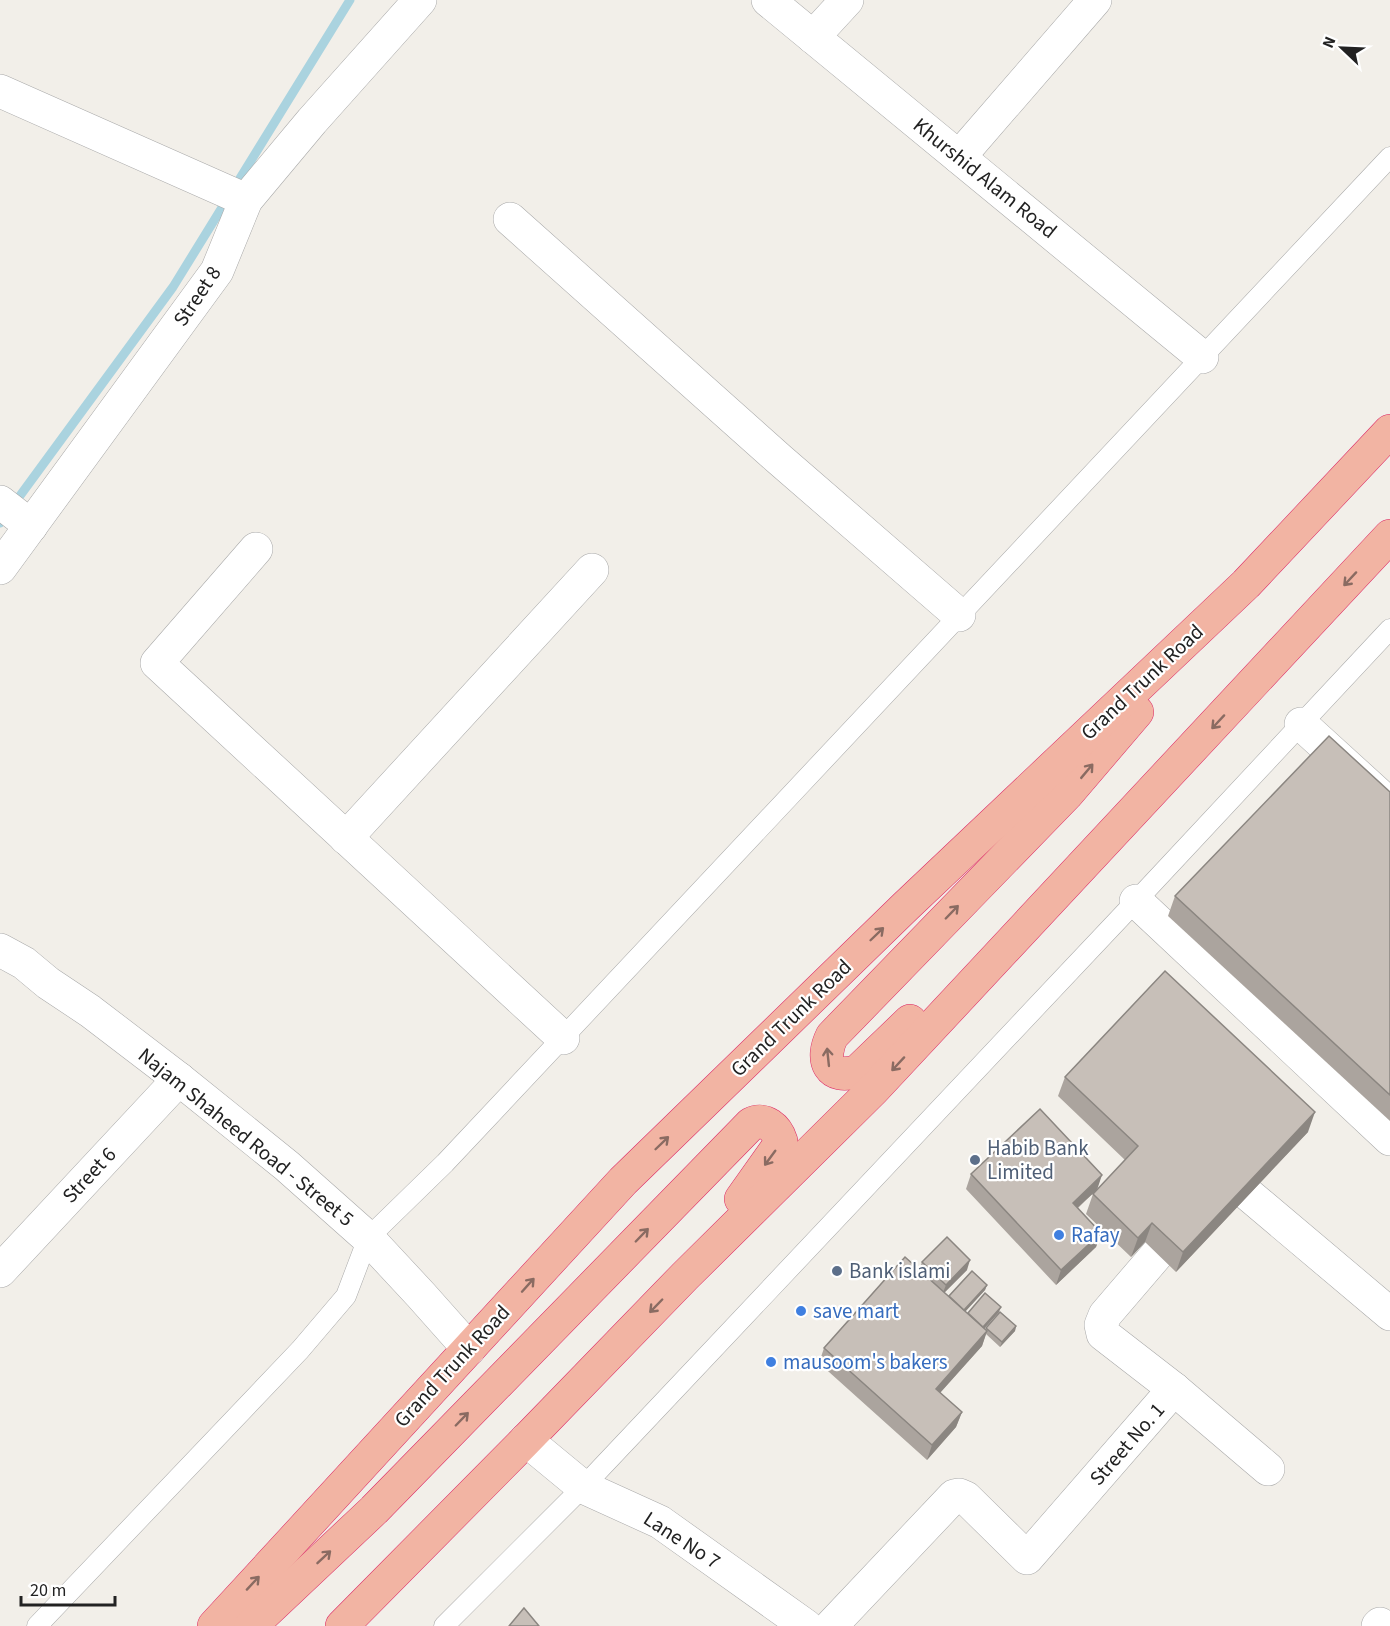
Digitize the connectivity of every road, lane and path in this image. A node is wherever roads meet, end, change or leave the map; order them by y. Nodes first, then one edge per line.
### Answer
1 (420, 0) edge
2 (768, 0) edge
3 (847, 0) edge
4 (1095, 0) edge
5 (813, 37) junction
6 (0, 91) edge
7 (959, 157) junction
8 (1390, 157) edge
9 (232, 194) junction
10 (510, 219) dead end
11 (1202, 357) junction
12 (1390, 431) edge
13 (17, 515) edge
14 (1390, 536) edge
15 (256, 549) dead end
16 (0, 568) edge
17 (592, 570) dead end
18 (1246, 584) junction
19 (959, 615) junction
20 (1390, 629) edge
21 (1301, 724) junction
22 (1160, 784) junction
23 (1390, 805) edge
24 (346, 838) junction
25 (1136, 901) junction
26 (0, 950) edge
27 (562, 1038) junction
28 (179, 1079) junction
29 (1390, 1139) edge
30 (368, 1238) junction
31 (0, 1271) edge
32 (685, 1276) junction
33 (1390, 1314) edge
34 (469, 1349) junction
35 (1174, 1389) junction
36 (526, 1440) junction
37 (1268, 1469) dead end
38 (584, 1487) junction
39 (37, 1626) edge
40 (214, 1626) edge
41 (251, 1626) edge
42 (342, 1626) edge
43 (444, 1626) edge
44 (806, 1626) edge
45 (831, 1626) edge

1 - 9 street, Street 8
2 - 5 street, Khurshid Alam Road
3 - 5 street
4 - 7 street
5 - 7 street, Khurshid Alam Road
6 - 9 street
7 - 11 street, Khurshid Alam Road
8 - 11 lane
9 - 13 street, Street 8
10 - 19 street
11 - 19 lane
12 - 18 highway, Grand Trunk Road
13 - 16 street, Street 8
14 -> 22 highway
15 - 24 street
17 - 24 street
22 -> 18 highway
34 -> 18 highway, Grand Trunk Road
19 - 27 lane
20 - 21 lane
21 - 23 street
21 - 25 lane
22 -> 32 highway
24 - 27 street
25 - 29 street
25 - 38 lane
26 - 28 street, Najam Shaheed Road - Street 5
27 - 30 lane
28 - 30 street, Najam Shaheed Road - Street 5
28 - 31 street, Street 6
30 - 34 street, Najam Shaheed Road - Street 5
30 - 39 lane
32 -> 36 highway
41 -> 32 highway
33 - 35 street, Street No. 1
40 -> 34 highway, Grand Trunk Road
35 - 37 street
35 - 45 street, Street No. 1
36 - 38 street, Lane No 7
36 - 42 highway
38 - 43 lane
38 - 44 street, Lane No 7

